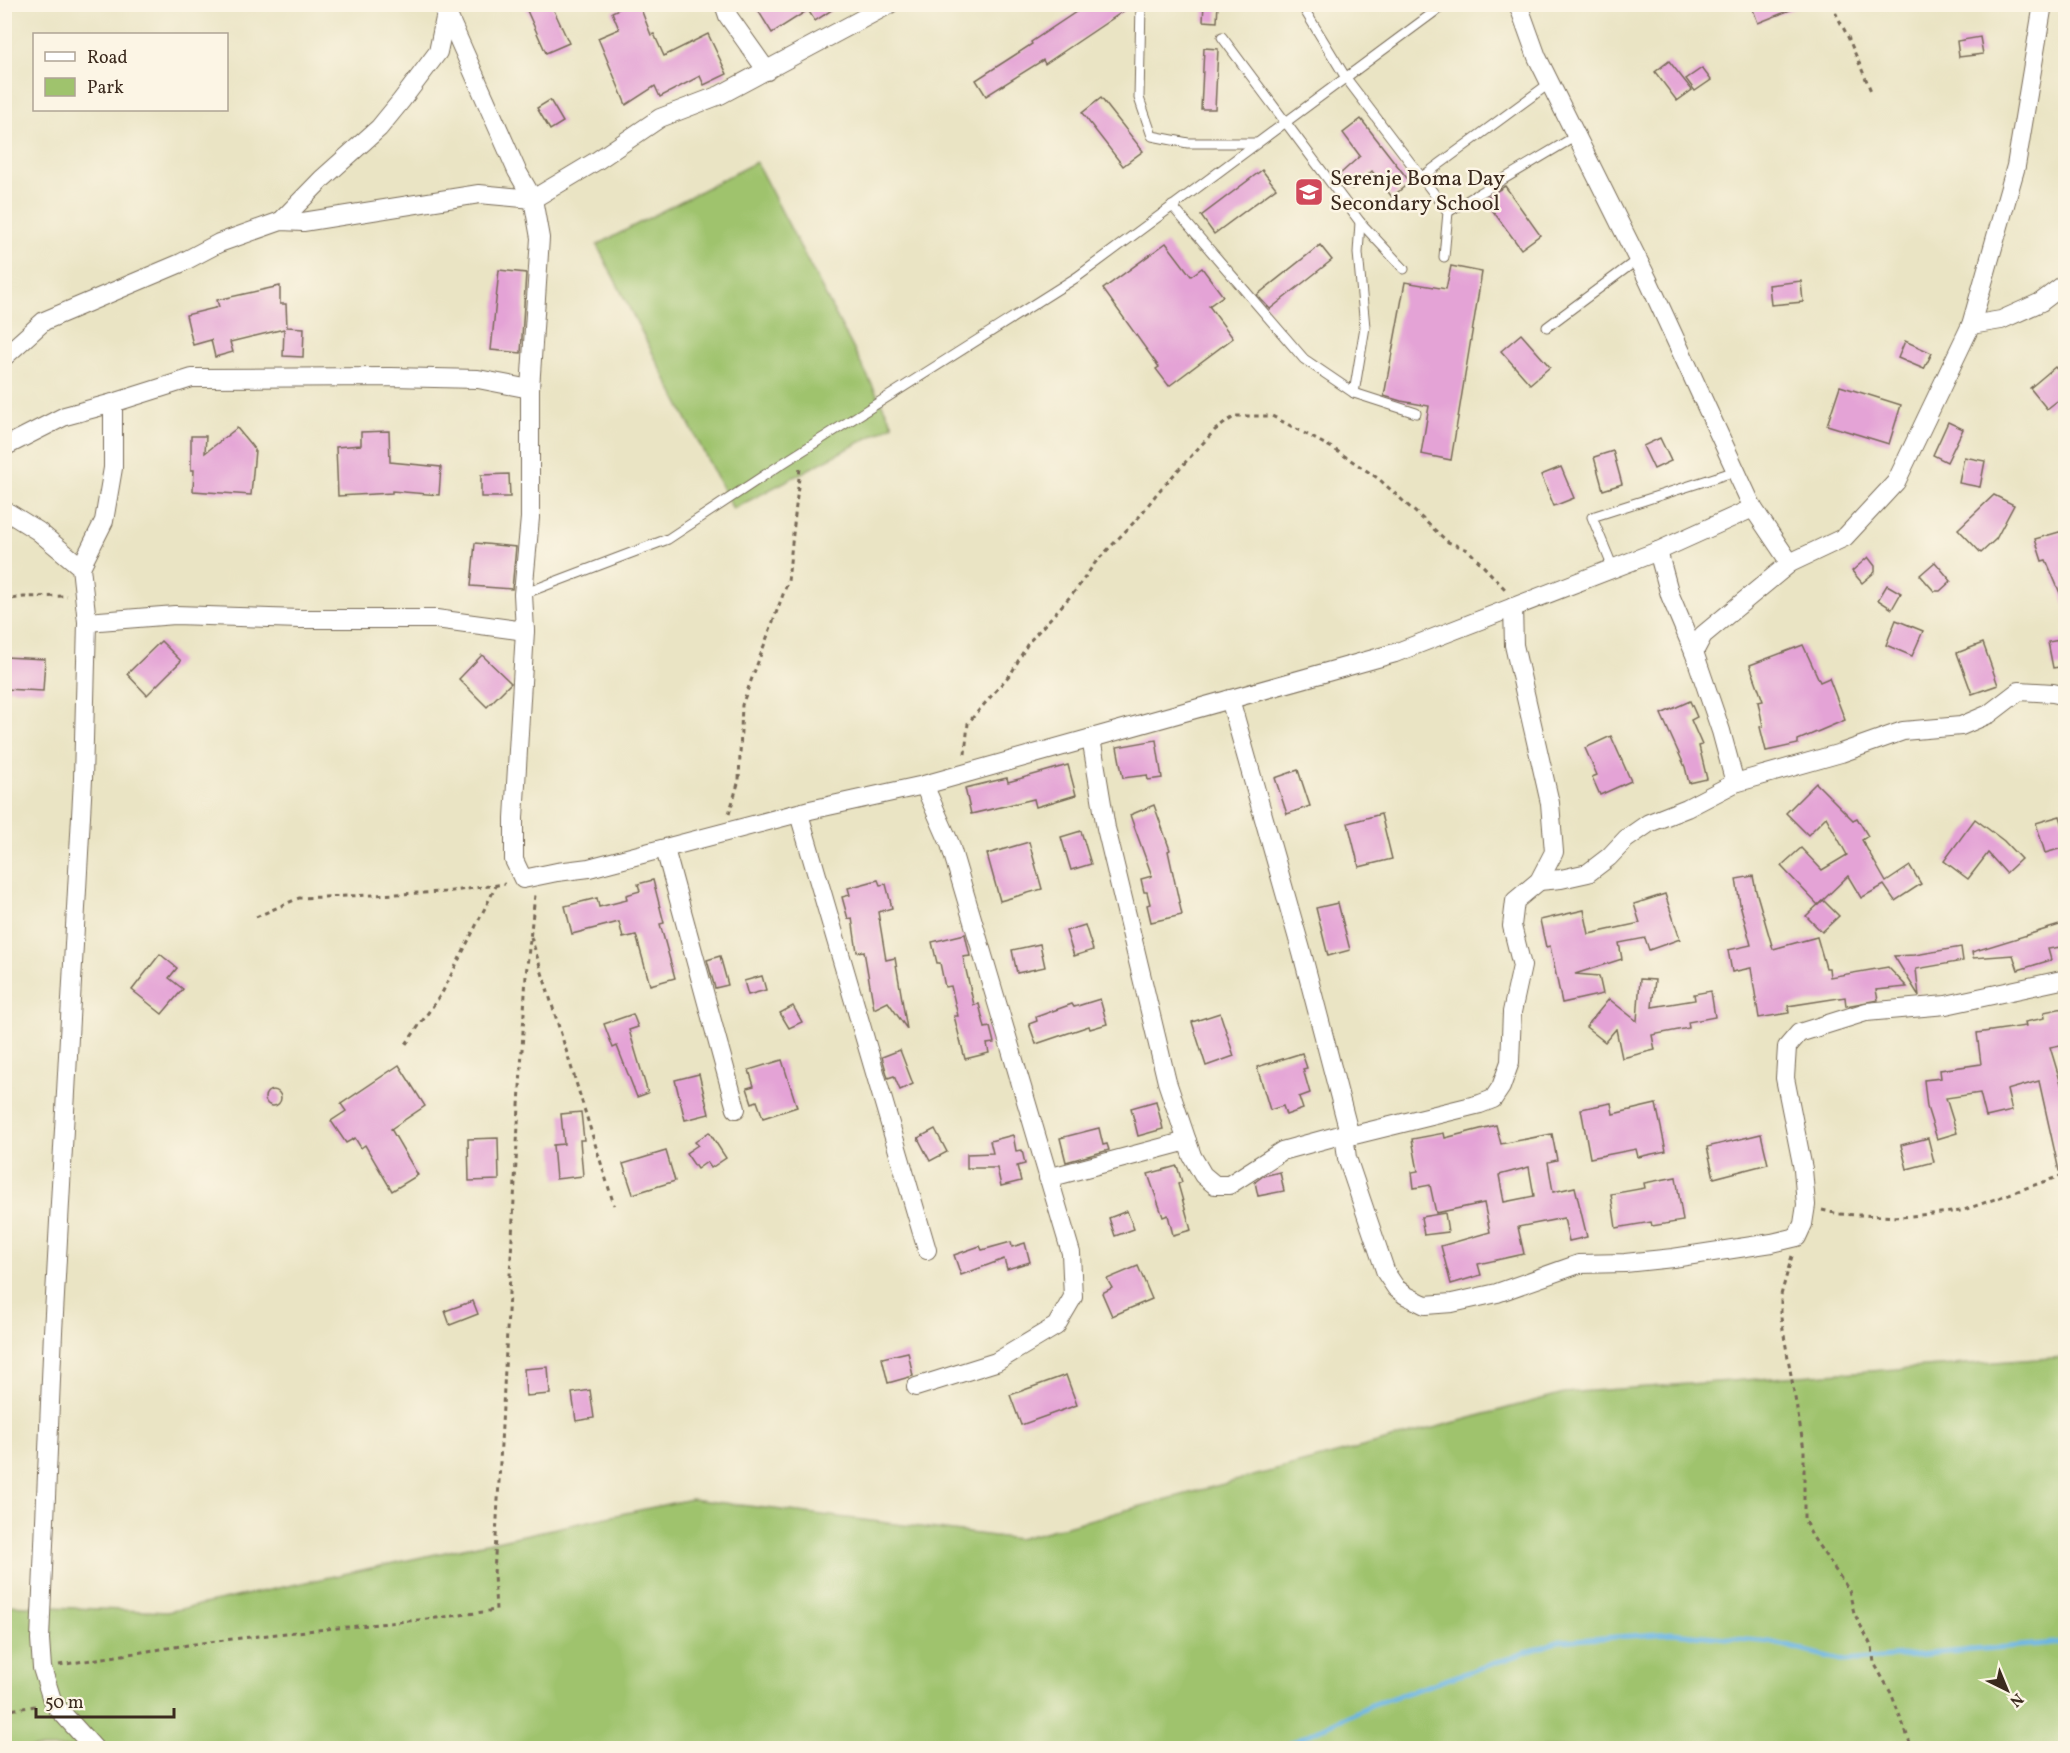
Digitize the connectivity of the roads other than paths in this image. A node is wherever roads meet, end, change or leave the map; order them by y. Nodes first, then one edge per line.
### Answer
1 (724, 4) edge
2 (890, 4) edge
3 (1141, 4) edge
4 (1300, 4) edge
5 (1445, 4) edge
6 (1518, 4) edge
7 (2043, 4) edge
8 (445, 9) edge
9 (1222, 37) dead end
10 (767, 70) junction
11 (1346, 78) junction
12 (1550, 83) junction
13 (1286, 122) junction
14 (1576, 136) junction
15 (1256, 143) junction
16 (1422, 177) junction
17 (533, 199) junction
18 (1172, 206) junction
19 (1448, 212) junction
20 (281, 221) junction
21 (1360, 222) junction
22 (1444, 257) dead end
23 (1637, 260) junction
24 (1404, 269) dead end
25 (2066, 283) edge
26 (1971, 325) junction
27 (1547, 327) dead end
28 (4, 357) edge
29 (530, 389) junction
30 (1354, 393) junction
31 (113, 404) junction
32 (1416, 413) dead end
33 (4, 447) edge
34 (1736, 471) junction
35 (1753, 508) junction
36 (4, 510) edge
37 (1658, 551) junction
38 (1790, 563) junction
39 (81, 567) junction
40 (1613, 568) junction
41 (524, 594) junction
42 (1517, 605) junction
43 (87, 622) junction
44 (525, 631) junction
45 (1694, 652) junction
46 (2066, 696) edge
47 (1230, 699) junction
48 (1091, 738) junction
49 (1735, 783) junction
50 (924, 785) junction
51 (799, 813) junction
52 (665, 849) junction
53 (1539, 881) junction
54 (2066, 979) edge
55 (736, 1109) dead end
56 (1347, 1135) junction
57 (1187, 1141) junction
58 (1048, 1178) junction
59 (927, 1250) dead end
60 (916, 1387) dead end
61 (94, 1749) edge

1 - 10 street
2 - 10 street
3 - 15 lane
4 - 11 lane
5 - 11 lane
6 - 12 street
7 - 26 street
8 - 17 street
8 - 20 street
9 - 13 lane
10 - 17 street
11 - 13 lane
11 - 16 lane
12 - 14 street
12 - 16 lane
13 - 15 lane
13 - 21 lane
14 - 19 lane
14 - 23 street
15 - 18 lane
16 - 19 lane
17 - 20 street
17 - 29 street
18 - 30 lane
18 - 41 lane
19 - 22 lane
20 - 28 street
21 - 24 lane
21 - 30 lane
23 - 27 lane
23 - 34 street
25 - 26 street
26 - 38 street
29 - 31 street
29 - 41 street
30 - 32 lane
31 - 33 street
31 - 39 street
34 - 35 street
34 - 40 lane
35 - 37 street
35 - 38 street
36 - 39 street
37 - 40 street
37 - 45 street
38 - 45 street
39 - 43 street
40 - 42 street
41 - 44 street
42 - 47 street
42 - 53 street
43 - 44 street
43 - 61 street
44 - 52 street
45 - 49 street
46 - 49 street
47 - 48 street
47 - 56 street
48 - 50 street
48 - 57 street
49 - 53 street
50 - 51 street
50 - 58 street
51 - 52 street
51 - 59 street
52 - 55 street
53 - 56 street
54 - 56 street
56 - 57 street
57 - 58 street
58 - 60 street

